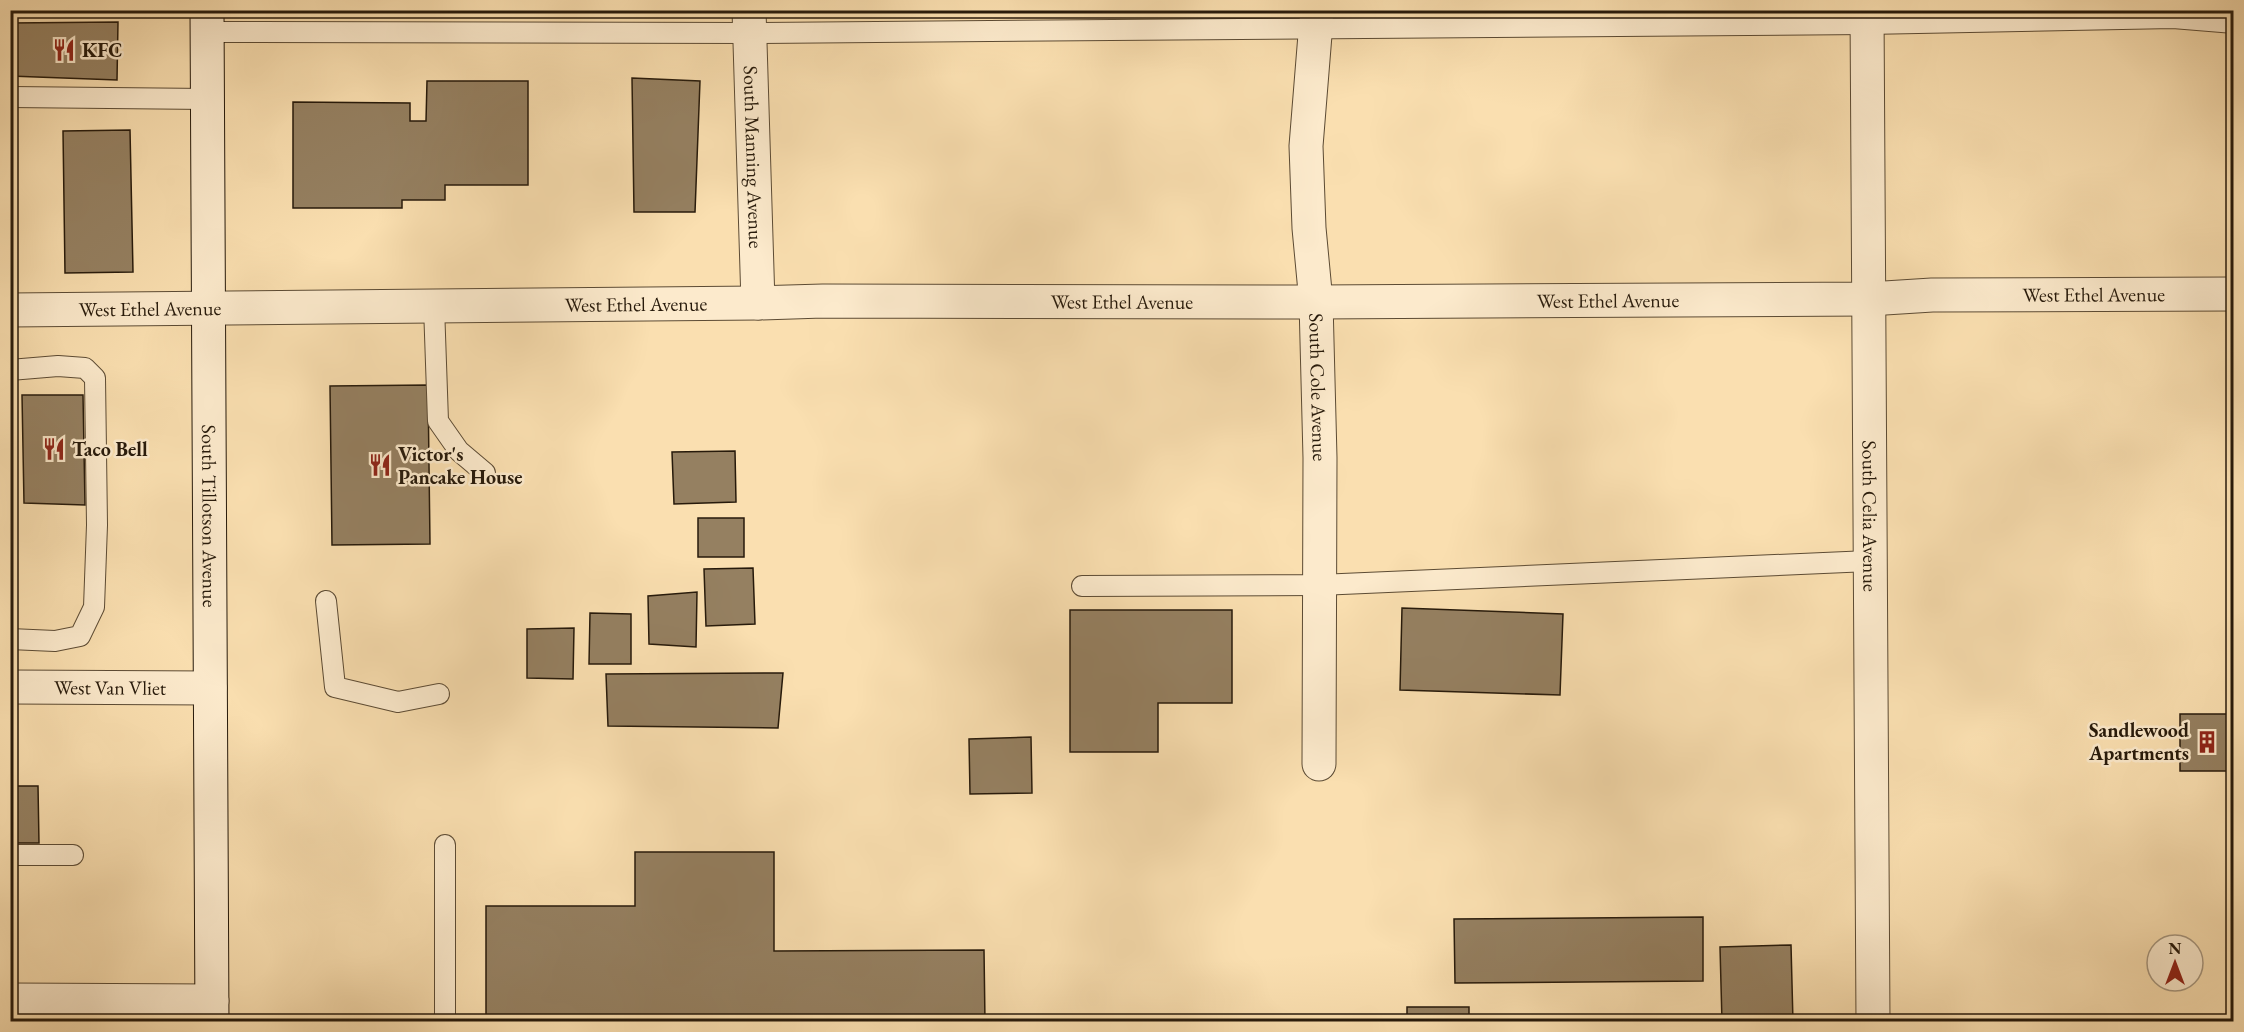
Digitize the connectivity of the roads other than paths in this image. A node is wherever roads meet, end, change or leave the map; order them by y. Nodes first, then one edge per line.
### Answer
1 (1867, 17) edge
2 (1316, 19) edge
3 (207, 21) edge
4 (750, 22) edge
5 (2234, 23) edge
6 (10, 97) edge
7 (207, 99) junction
8 (2234, 294) edge
9 (1869, 299) junction
10 (1316, 302) junction
11 (758, 303) junction
12 (434, 306) junction
13 (208, 309) junction
14 (10, 310) edge
15 (10, 370) edge
16 (485, 473) dead end
17 (1869, 561) junction
18 (1320, 585) junction
19 (1082, 586) dead end
20 (326, 600) dead end
21 (10, 639) edge
22 (10, 687) edge
23 (210, 688) junction
24 (439, 694) dead end
25 (1319, 764) dead end
26 (445, 845) dead end
27 (10, 855) edge
28 (73, 855) dead end
29 (10, 1000) edge
30 (212, 1011) edge
31 (445, 1022) edge
32 (1873, 1022) edge

1 - 2 lane
1 - 5 lane
1 - 9 street, South Celia Avenue
2 - 4 lane
2 - 10 street, South Cole Avenue
3 - 4 lane
3 - 7 street, South Tillotson Avenue
4 - 11 street, South Manning Avenue
6 - 7 lane
7 - 13 street, South Tillotson Avenue
8 - 9 street, West Ethel Avenue
9 - 10 street, West Ethel Avenue
9 - 17 street, South Celia Avenue
10 - 11 street, West Ethel Avenue
10 - 18 street, South Cole Avenue
11 - 12 street, West Ethel Avenue
12 - 13 street, West Ethel Avenue
12 - 16 lane
13 - 14 street, West Ethel Avenue
13 - 23 street, South Tillotson Avenue
15 - 21 lane
17 - 18 lane
17 - 32 street, South Celia Avenue
18 - 19 lane
18 - 25 street, South Cole Avenue
20 - 24 lane
22 - 23 street, West Van Vliet
23 - 30 street, South Tillotson Avenue
26 - 31 lane
27 - 28 lane
29 - 30 street

